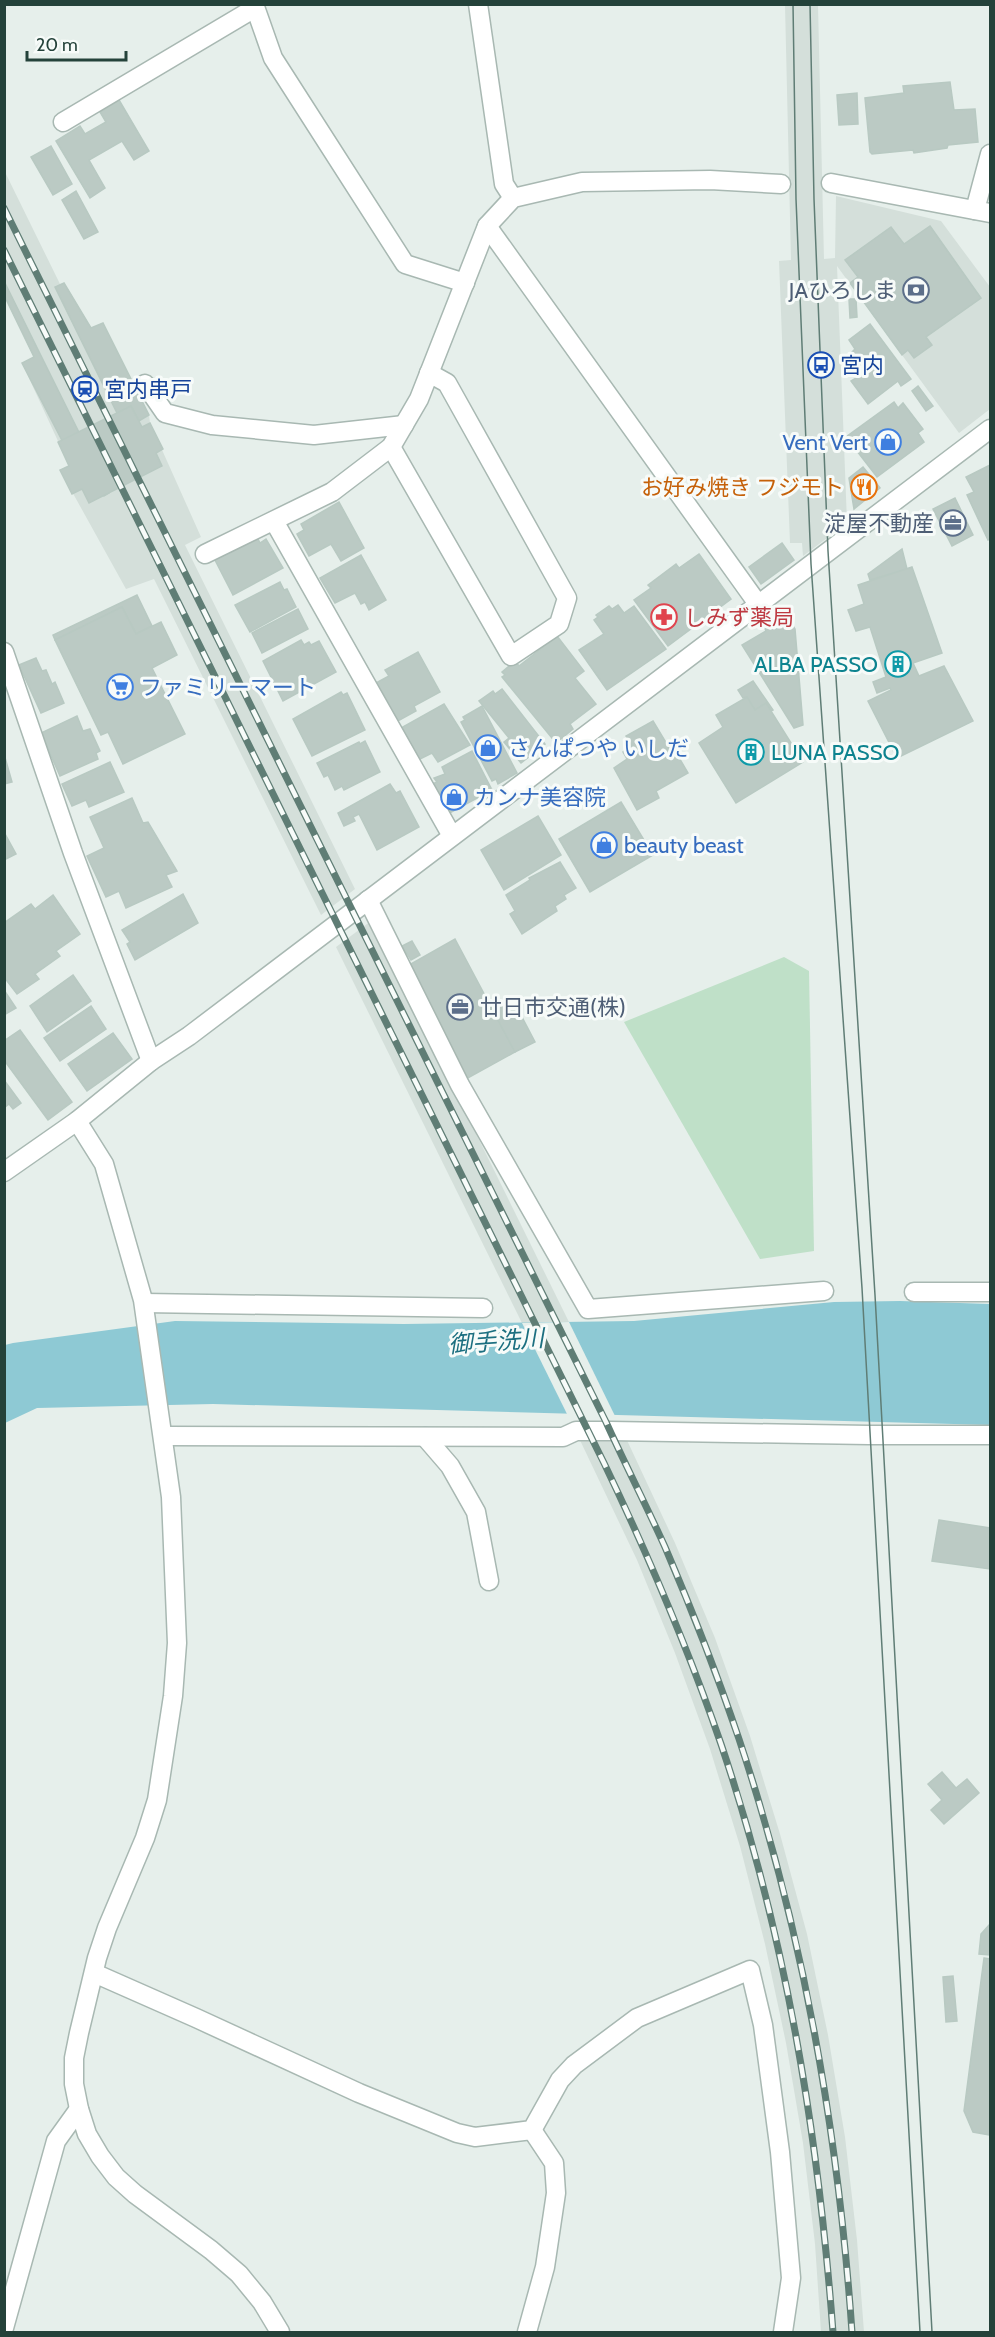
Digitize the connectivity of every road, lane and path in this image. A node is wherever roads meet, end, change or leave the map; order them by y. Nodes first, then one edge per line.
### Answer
1 (478, 4) edge
2 (255, 6) edge
3 (63, 122) dead end
4 (990, 154) edge
5 (831, 183) dead end
6 (781, 184) dead end
7 (513, 198) junction
8 (983, 211) edge
9 (487, 226) junction
10 (465, 283) junction
11 (429, 373) junction
12 (145, 384) dead end
13 (404, 425) junction
14 (990, 429) edge
15 (391, 447) junction
16 (274, 521) junction
17 (205, 554) dead end
18 (758, 604) junction
19 (6, 658) edge
20 (452, 836) junction
21 (368, 900) junction
22 (151, 1061) junction
23 (77, 1121) junction
24 (4, 1172) edge
25 (824, 1291) dead end
26 (914, 1292) dead end
27 (990, 1292) edge
28 (483, 1308) dead end
29 (144, 1309) junction
30 (163, 1429) junction
31 (990, 1435) edge
32 (425, 1437) junction
33 (489, 1581) dead end
34 (94, 1973) junction
35 (79, 2109) junction
36 (532, 2130) junction
37 (4, 2328) edge
38 (280, 2332) edge
39 (526, 2332) edge
40 (783, 2332) edge

1 - 7 street
2 - 3 street
2 - 10 street
4 - 8 street
5 - 8 street
6 - 7 street
7 - 9 street
9 - 10 street
9 - 18 street
10 - 11 street
11 - 13 street
11 - 15 street
12 - 13 street
13 - 15 street
14 - 18 street
15 - 16 street
16 - 17 street
16 - 20 street
18 - 20 street
19 - 22 street
20 - 21 street
21 - 22 street
21 - 25 street
22 - 23 street
23 - 24 street
23 - 29 street
26 - 27 street
28 - 29 street
29 - 30 street
30 - 32 street
30 - 34 street
31 - 32 street
32 - 33 street
34 - 35 street
34 - 36 street
35 - 37 street
35 - 38 street
36 - 39 street
36 - 40 street

